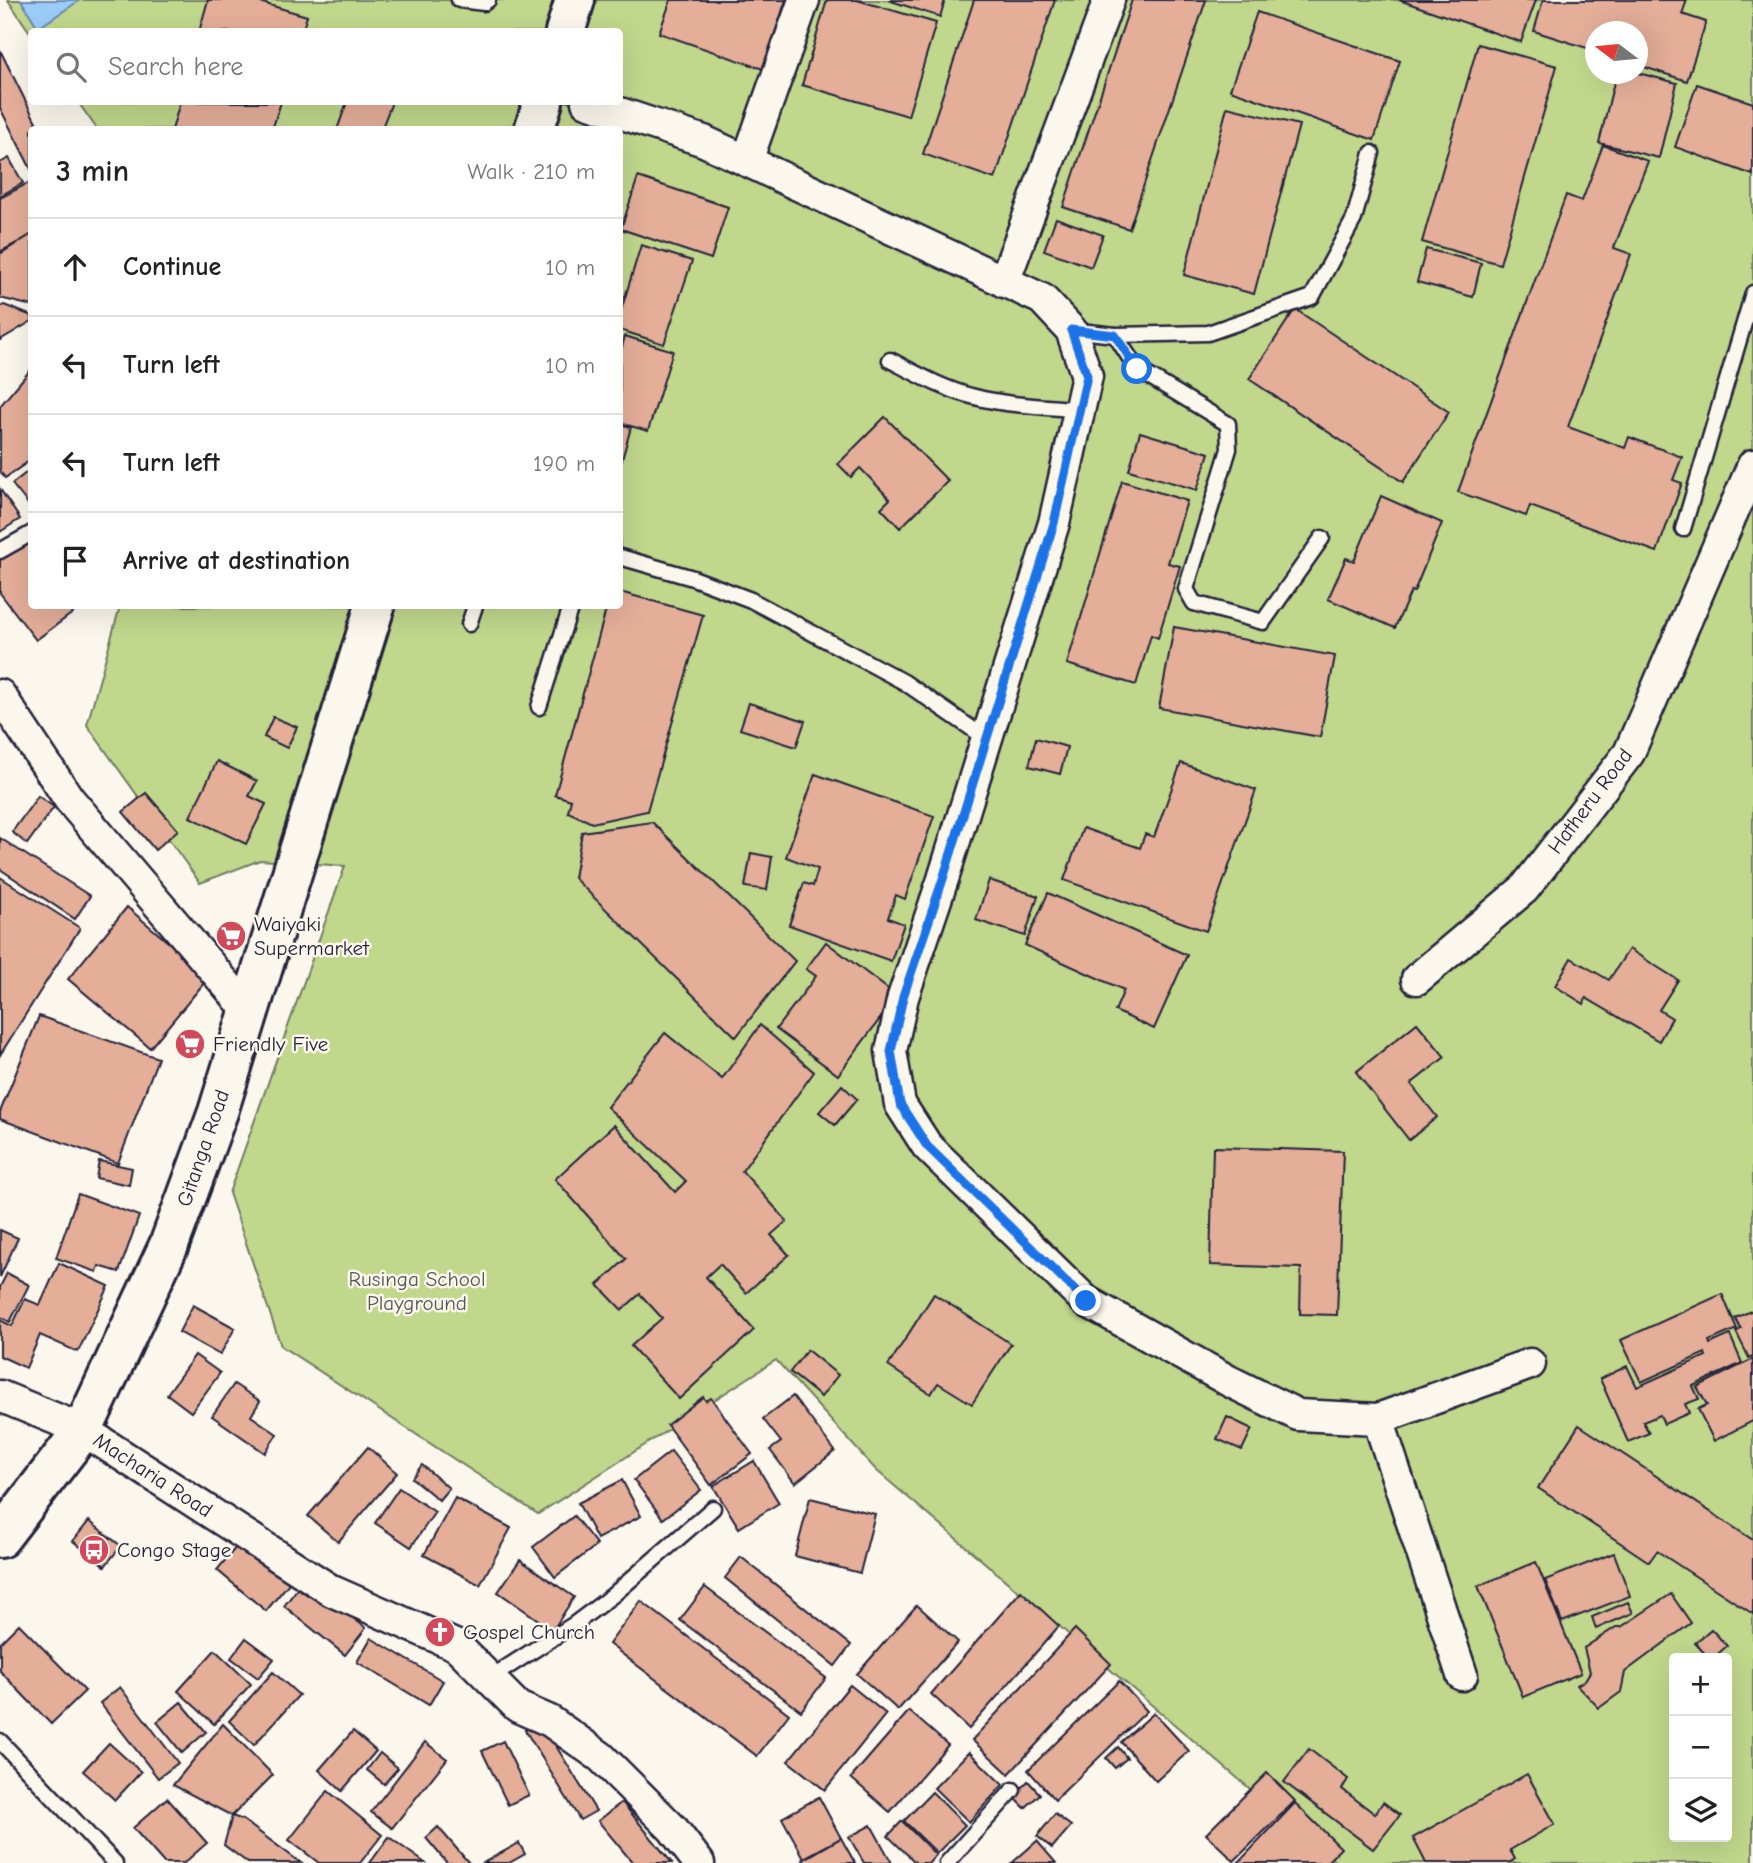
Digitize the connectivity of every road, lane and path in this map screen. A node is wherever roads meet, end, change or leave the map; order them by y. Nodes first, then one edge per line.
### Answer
1 (459, 0) edge
2 (488, 0) edge
3 (575, 0) edge
4 (804, 0) edge
5 (1109, 0) edge
6 (566, 28) edge
7 (542, 105) edge
8 (596, 105) edge
9 (535, 126) edge
10 (1372, 153) dead end
11 (747, 161) junction
12 (1004, 282) junction
13 (1753, 293) edge
14 (1071, 330) junction
15 (1115, 335) junction
16 (1737, 348) junction
17 (1753, 352) edge
18 (890, 360) dead end
19 (1079, 410) junction
20 (1753, 465) edge
21 (1683, 529) dead end
22 (28, 535) edge
23 (1322, 537) dead end
24 (0, 551) edge
25 (623, 558) edge
26 (374, 609) edge
27 (474, 609) edge
28 (570, 609) edge
29 (469, 624) dead end
30 (0, 695) edge
31 (539, 707) dead end
32 (987, 738) junction
33 (1417, 979) dead end
34 (248, 1010) junction
35 (1530, 1364) dead end
36 (0, 1396) edge
37 (1378, 1419) junction
38 (83, 1430) junction
39 (713, 1508) dead end
40 (0, 1538) edge
41 (1462, 1675) dead end
42 (490, 1678) junction
43 (0, 1741) edge
44 (1013, 1790) dead end
45 (115, 1863) edge
46 (699, 1863) edge
47 (947, 1863) edge

1 - 2 lane
3 - 6 main road
4 - 11 street
5 - 12 street
7 - 9 main road
8 - 11 street
10 - 15 lane
11 - 12 street
12 - 14 street
13 - 16 lane
14 - 15 lane
14 - 19 street
15 - 23 lane
16 - 17 lane
16 - 21 lane
18 - 19 lane
19 - 32 street
20 - 33 street, Hatheru Road
22 - 24 lane
25 - 32 lane
26 - 34 main road, Gitanga Road
27 - 29 lane
28 - 31 lane
30 - 34 street
32 - 37 street
34 - 38 main road, Gitanga Road
35 - 37 street
36 - 38 street, Macharia Road
37 - 41 street
38 - 40 main road, Gitanga Road
38 - 42 street, Macharia Road
39 - 42 lane
42 - 46 street, Macharia Road
43 - 45 lane
44 - 47 lane

